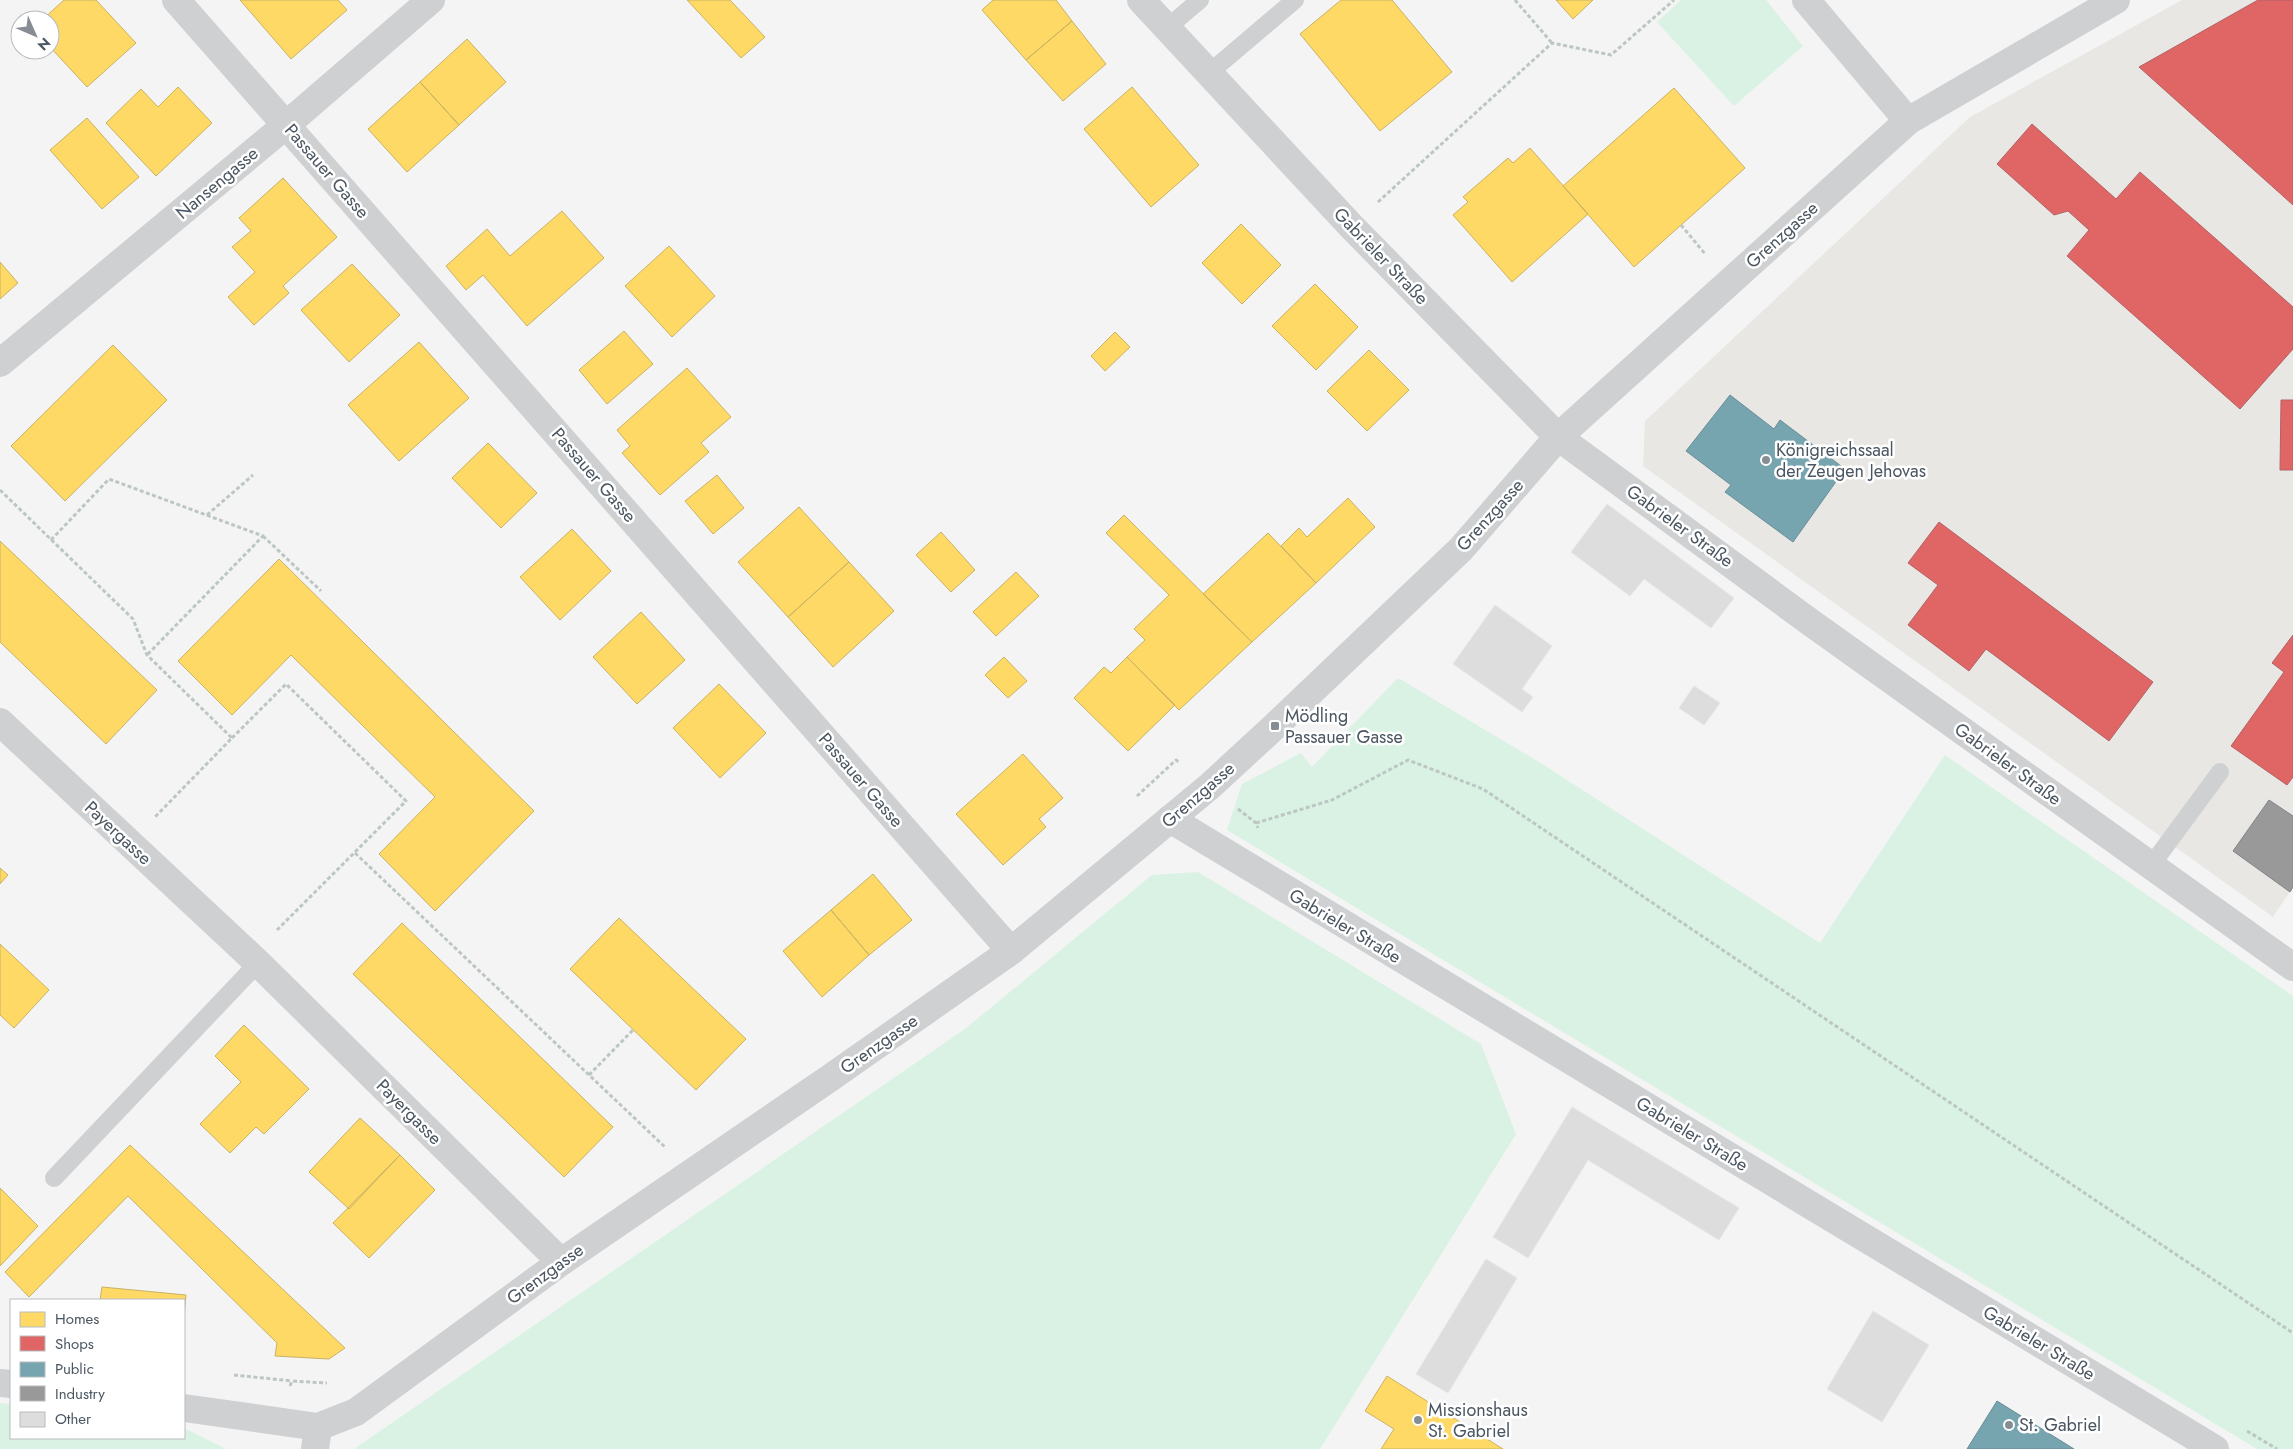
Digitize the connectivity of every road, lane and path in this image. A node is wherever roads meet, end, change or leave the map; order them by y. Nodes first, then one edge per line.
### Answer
1 (176, 0) edge
2 (431, 0) edge
3 (1141, 0) edge
4 (1200, 0) edge
5 (1295, 0) edge
6 (1515, 0) edge
7 (1674, 0) edge
8 (1806, 0) edge
9 (2116, 0) edge
10 (1653, 18) junction
11 (1656, 22) dead end
12 (1167, 28) junction
13 (1552, 43) junction
14 (1209, 74) junction
15 (1908, 120) junction
16 (286, 125) junction
17 (1351, 226) junction
18 (0, 364) edge
19 (1558, 438) junction
20 (253, 475) dead end
21 (0, 490) edge
22 (207, 515) junction
23 (263, 536) junction
24 (51, 540) junction
25 (321, 591) dead end
26 (147, 655) junction
27 (0, 722) edge
28 (232, 738) junction
29 (2220, 772) dead end
30 (1170, 820) junction
31 (1256, 823) dead end
32 (129, 843) junction
33 (355, 853) junction
34 (2150, 866) junction
35 (1011, 951) junction
36 (254, 960) junction
37 (2293, 967) edge
38 (633, 1030) dead end
39 (589, 1075) junction
40 (672, 1153) dead end
41 (54, 1178) dead end
42 (561, 1262) junction
43 (2293, 1333) edge
44 (185, 1408) edge
45 (317, 1438) edge
46 (2215, 1449) edge

1 - 16 street, Passauer Gasse
2 - 16 street, Nansengasse
3 - 12 street, Gabrieler Straße
4 - 12 lane
5 - 14 lane
6 - 13 path
7 - 10 path
8 - 15 street
9 - 15 street, Grenzgasse
10 - 11 path
10 - 13 path
12 - 14 street, Gabrieler Straße
13 - 17 path
14 - 17 street, Gabrieler Straße
15 - 19 street, Grenzgasse
16 - 18 street, Nansengasse
16 - 35 street, Passauer Gasse
17 - 19 street, Gabrieler Straße
19 - 30 street, Grenzgasse
19 - 34 street, Gabrieler Straße
20 - 22 path
21 - 24 path
22 - 23 path
22 - 24 path
23 - 25 path
23 - 26 path
24 - 26 path
26 - 28 path
27 - 32 street, Payergasse
28 - 32 path
28 - 33 path
29 - 34 lane
30 - 35 street, Grenzgasse
30 - 46 street, Gabrieler Straße
31 - 43 path
32 - 36 street, Payergasse
33 - 36 path
33 - 39 path
34 - 37 street, Gabrieler Straße
35 - 42 street, Grenzgasse
36 - 41 lane
36 - 42 street, Payergasse
38 - 39 path
39 - 40 path
42 - 45 street, Grenzgasse
44 - 45 street, Grenzgasse

